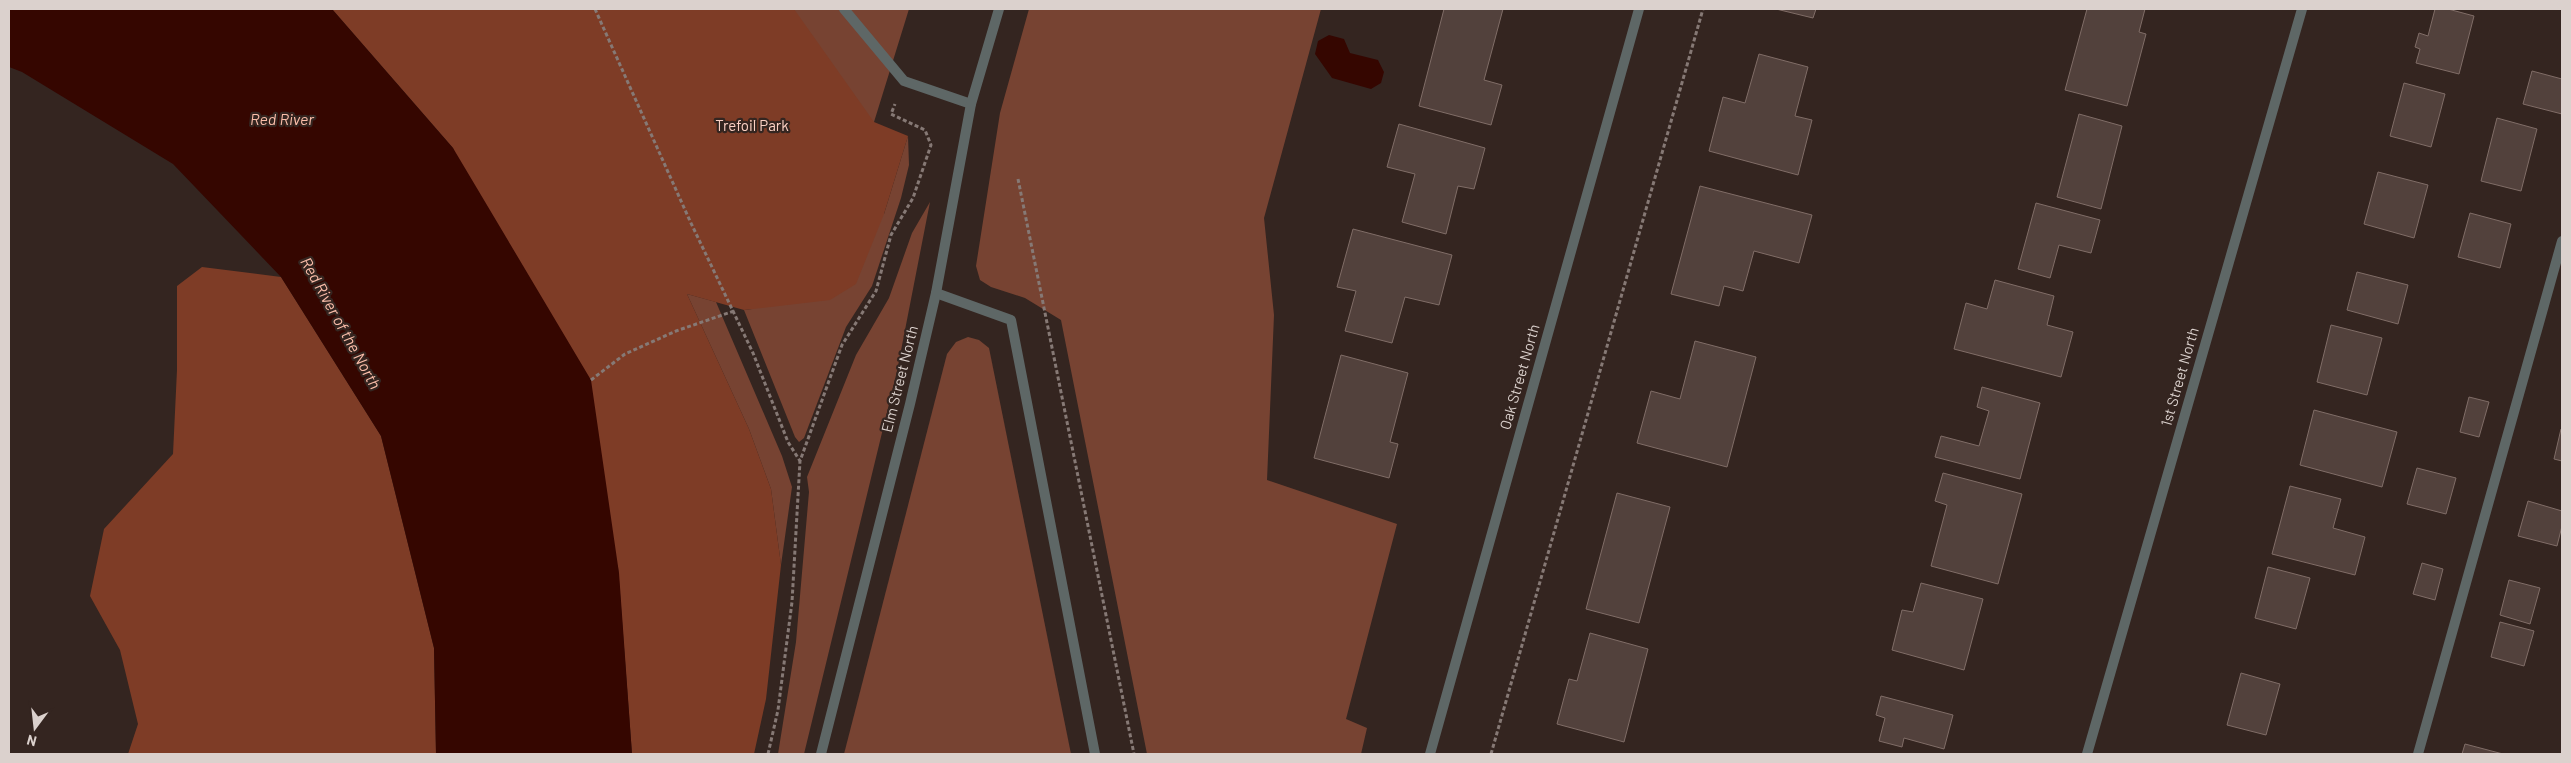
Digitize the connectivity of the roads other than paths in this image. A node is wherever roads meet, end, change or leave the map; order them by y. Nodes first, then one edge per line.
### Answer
1 (844, 9) edge
2 (998, 9) edge
3 (1639, 9) edge
4 (2302, 9) edge
5 (971, 104) junction
6 (2562, 241) edge
7 (936, 294) junction
8 (821, 754) edge
9 (1095, 754) edge
10 (1430, 754) edge
11 (2087, 754) edge
12 (2418, 754) edge

1 - 5 street
2 - 5 street, Elm Street North
3 - 10 street, Oak Street North
4 - 11 street, 1st Street North
5 - 7 street, Elm Street North
6 - 12 street
7 - 8 street, Elm Street North
7 - 9 street

